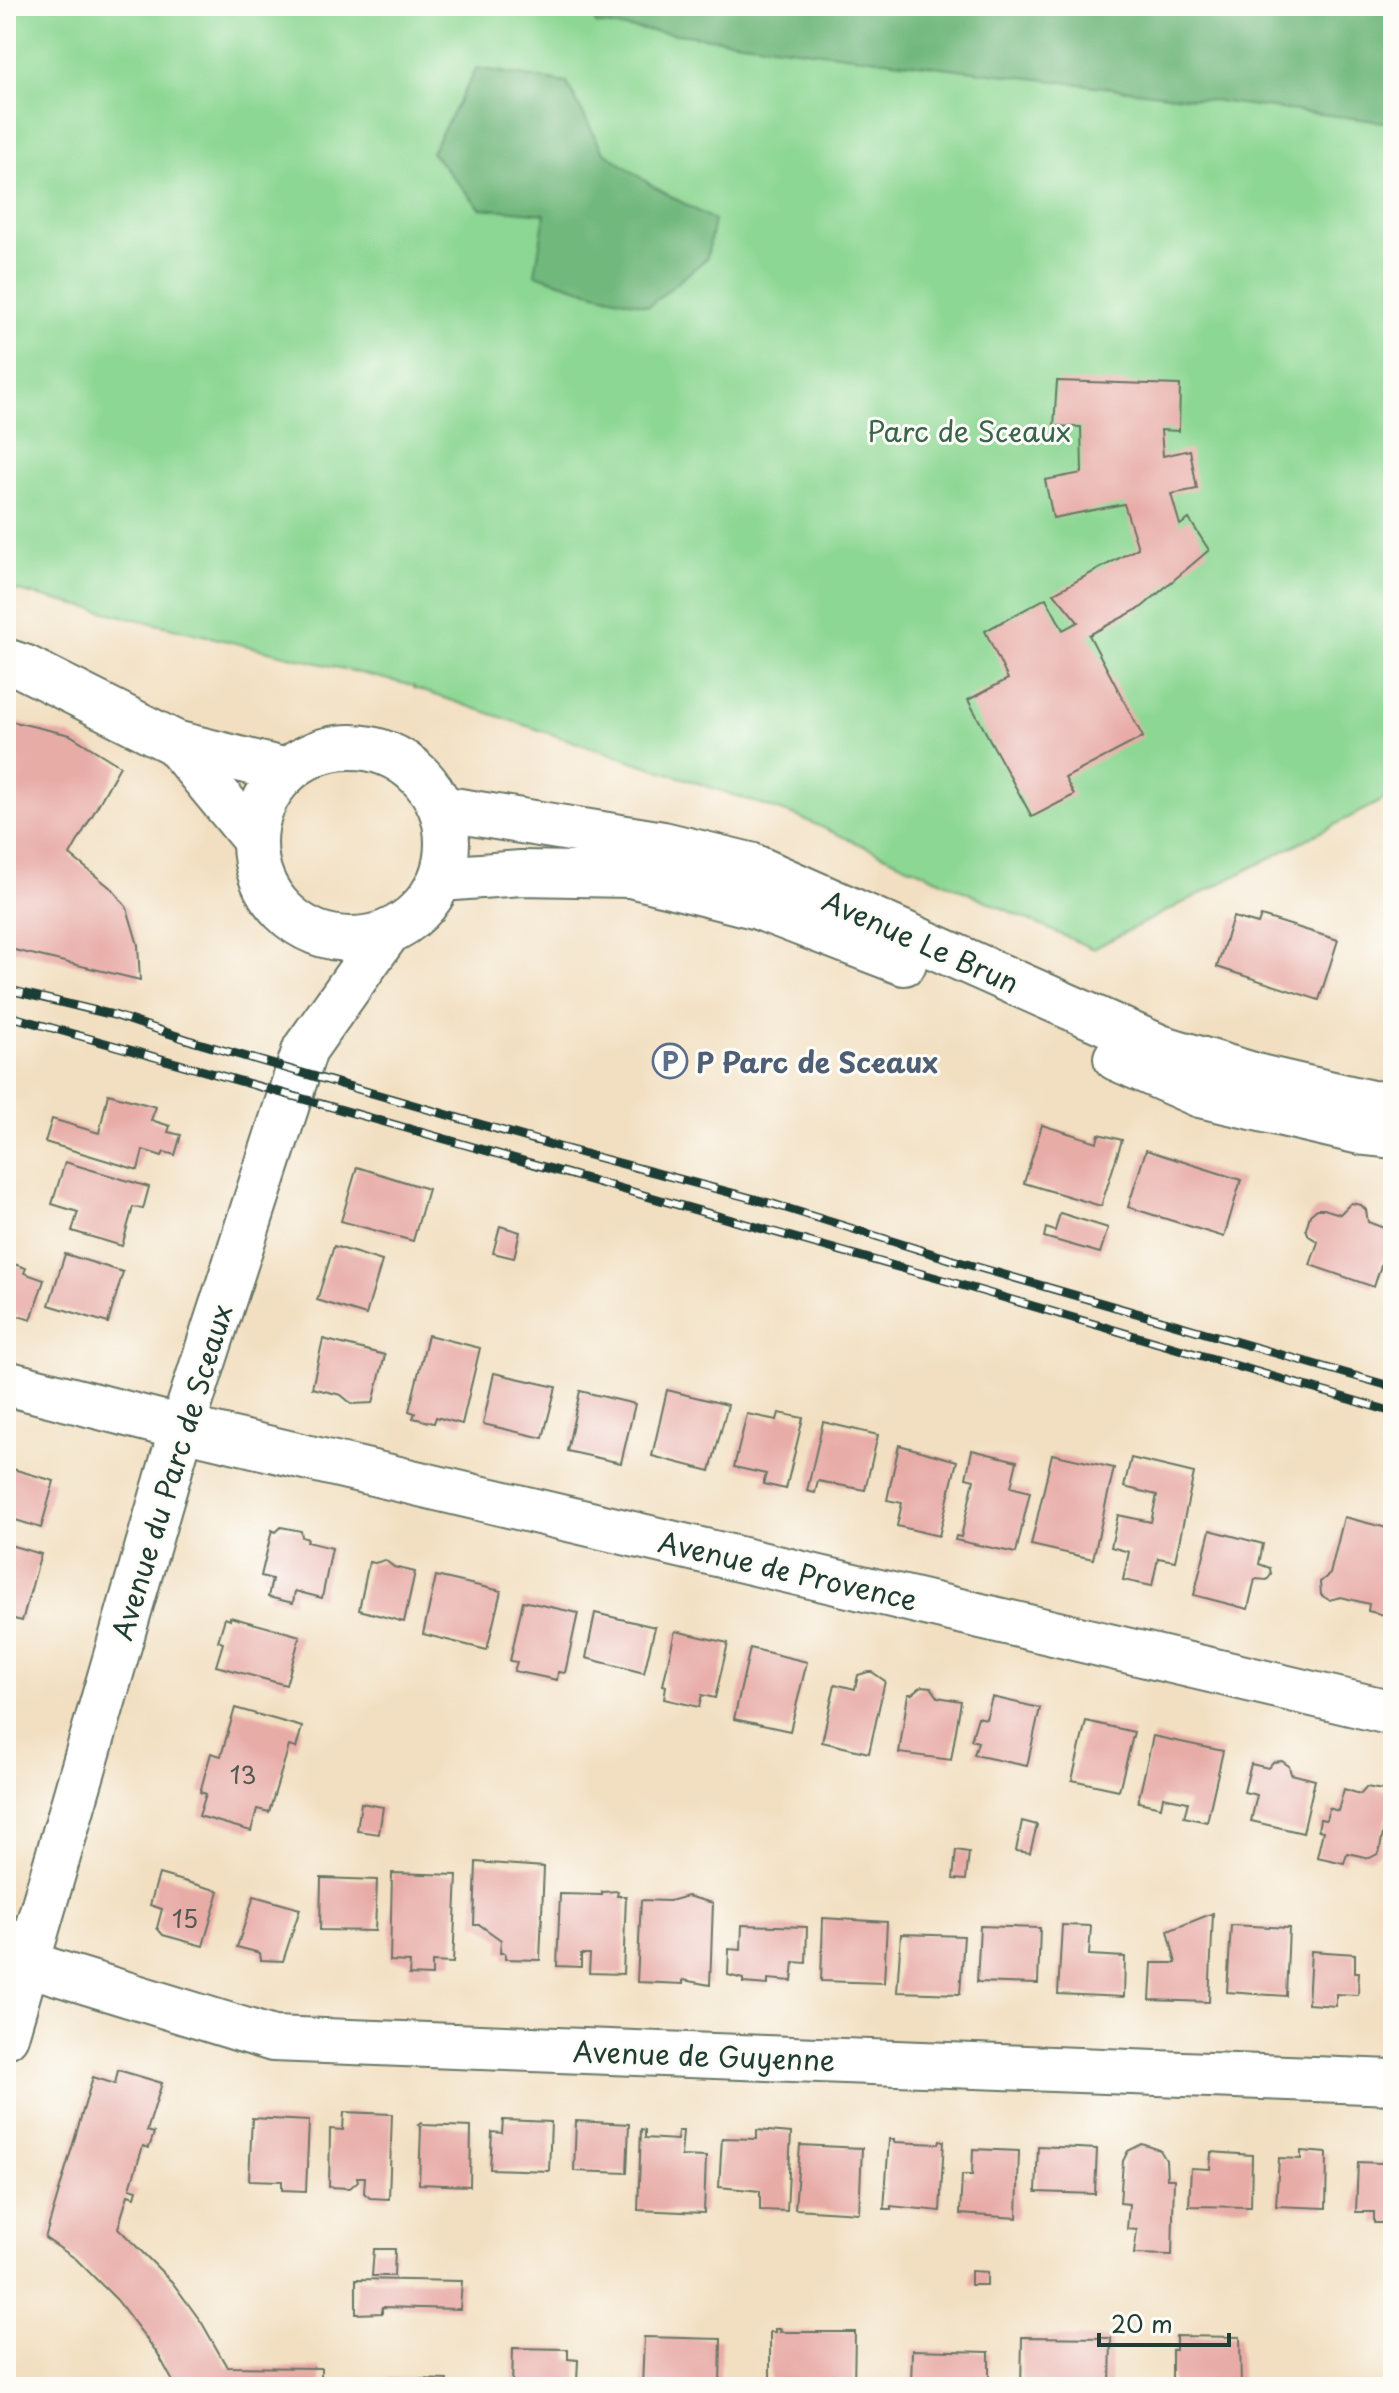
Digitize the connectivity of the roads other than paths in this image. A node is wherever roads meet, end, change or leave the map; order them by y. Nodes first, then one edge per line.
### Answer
1 (6, 661) edge
2 (175, 743) junction
3 (287, 771) junction
4 (441, 808) junction
5 (255, 840) junction
6 (441, 879) junction
7 (388, 932) junction
8 (1393, 1104) edge
9 (1393, 1136) edge
10 (6, 1383) edge
11 (182, 1428) junction
12 (1393, 1713) edge
13 (25, 1963) junction
14 (6, 2036) edge
15 (1393, 2082) edge

1 - 2 street
2 - 3 street
2 - 5 street
3 - 4 street
3 - 5 street
4 - 6 street
4 - 8 street, Avenue Le Brun
5 - 7 street
6 - 7 street
6 - 9 street, Avenue Le Brun
7 - 11 street, Avenue du Parc de Sceaux
10 - 11 street, Avenue de Provence
11 - 12 street, Avenue de Provence
11 - 13 street, Avenue du Parc de Sceaux
13 - 14 street, Avenue du Parc de Sceaux
13 - 15 street, Avenue de Guyenne

